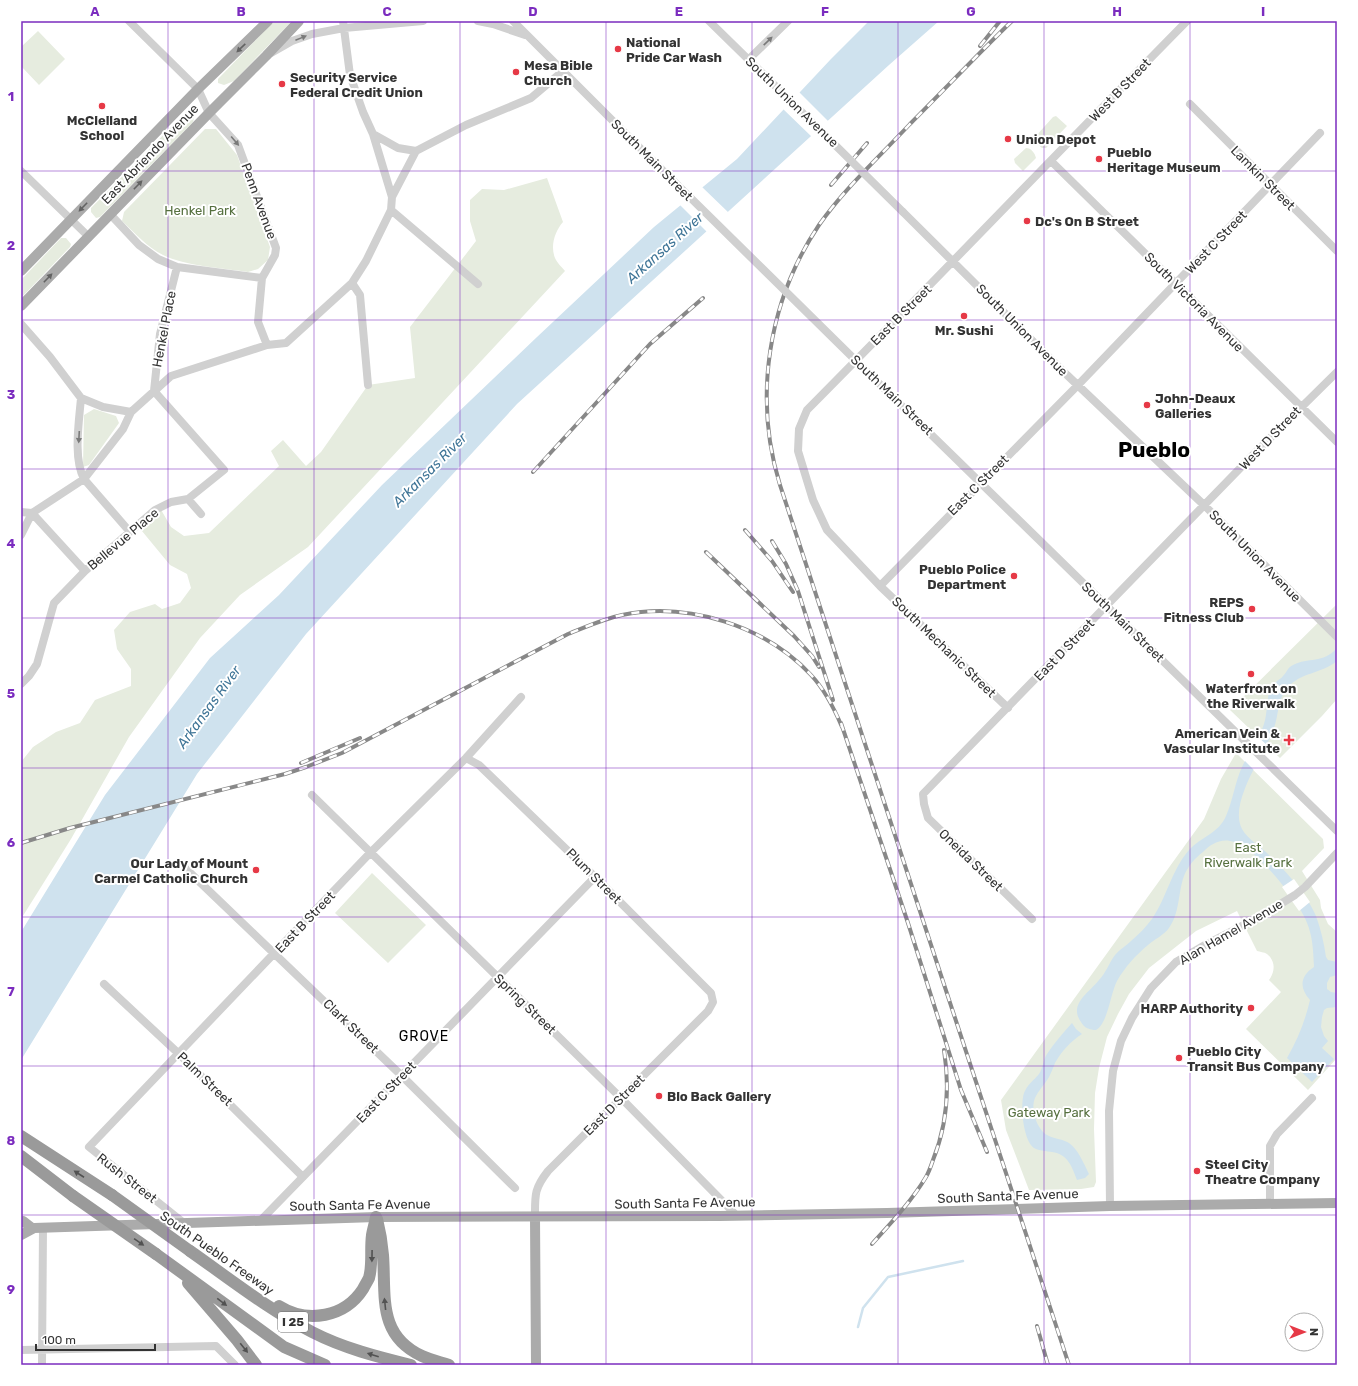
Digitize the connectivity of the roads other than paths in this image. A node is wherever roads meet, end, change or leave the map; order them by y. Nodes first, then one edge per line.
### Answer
1 (129, 21) edge
2 (268, 21) edge
3 (300, 21) edge
4 (423, 21) edge
5 (478, 21) edge
6 (513, 21) edge
7 (709, 21) edge
8 (788, 21) edge
9 (1188, 21) edge
10 (344, 24) edge
11 (528, 36) junction
12 (266, 56) junction
13 (748, 60) junction
14 (562, 71) junction
15 (198, 89) junction
16 (1190, 104) dead end
17 (208, 112) junction
18 (1320, 133) dead end
19 (373, 134) junction
20 (416, 151) junction
21 (1052, 161) junction
22 (21, 171) edge
23 (1270, 185) junction
24 (392, 197) junction
25 (390, 210) junction
26 (110, 214) junction
27 (70, 220) junction
28 (89, 237) junction
29 (1337, 251) edge
30 (953, 262) junction
31 (177, 267) junction
32 (21, 271) edge
33 (262, 278) junction
34 (352, 283) junction
35 (478, 284) dead end
36 (1176, 284) junction
37 (21, 306) edge
38 (21, 324) edge
39 (267, 345) junction
40 (1337, 372) edge
41 (368, 385) dead end
42 (1078, 385) junction
43 (154, 391) junction
44 (80, 398) junction
45 (1301, 407) junction
46 (131, 412) junction
47 (1337, 442) edge
48 (84, 479) junction
49 (981, 483) junction
50 (188, 499) junction
51 (1204, 506) junction
52 (21, 512) edge
53 (32, 513) junction
54 (201, 514) dead end
55 (130, 532) junction
56 (21, 535) edge
57 (85, 571) junction
58 (880, 586) junction
59 (1107, 606) junction
60 (1337, 637) edge
61 (21, 684) edge
62 (521, 698) dead end
63 (1008, 708) junction
64 (466, 758) junction
65 (923, 794) joint
66 (312, 796) dead end
67 (1337, 831) edge
68 (370, 853) junction
69 (1337, 853) edge
70 (184, 867) dead end
71 (595, 877) junction
72 (1032, 919) dead end
73 (275, 953) junction
74 (498, 977) junction
75 (104, 984) dead end
76 (713, 1002) joint
77 (178, 1053) junction
78 (402, 1076) junction
79 (620, 1098) junction
80 (1312, 1098) dead end
81 (21, 1136) edge
82 (89, 1147) joint
83 (21, 1156) edge
84 (303, 1176) junction
85 (515, 1188) dead end
86 (1337, 1203) edge
87 (1270, 1204) junction
88 (1110, 1206) junction
89 (736, 1215) junction
90 (534, 1217) junction
91 (376, 1218) junction
92 (261, 1220) junction
93 (21, 1222) edge
94 (184, 1223) junction
95 (37, 1228) junction
96 (21, 1235) edge
97 (173, 1265) junction
98 (209, 1265) junction
99 (42, 1349) junction
100 (21, 1350) edge
101 (42, 1365) edge
102 (235, 1365) edge
103 (256, 1365) edge
104 (325, 1365) edge
105 (411, 1365) edge
106 (449, 1365) edge
107 (536, 1365) edge

1 - 15 street
2 -> 15 main road, East Abriendo Avenue
3 - 12 main road, East Abriendo Avenue
4 - 10 street
5 - 11 street
6 - 11 street, South Main Street
7 - 13 street, South Union Avenue
13 -> 8 street
9 - 21 street, West B Street
12 -> 10 street
10 - 19 street
11 - 14 street, South Main Street
12 - 17 main road, East Abriendo Avenue
13 - 30 street, South Union Avenue, bridge
14 - 20 street
14 - 49 street, South Main Street, bridge
15 - 17 street, Penn Avenue
15 -> 27 main road, East Abriendo Avenue
16 - 23 street, Lamkin Street
26 -> 17 main road, East Abriendo Avenue
17 -> 33 street, Penn Avenue
18 - 23 street, West C Street
19 - 20 street
19 - 24 street
20 - 24 street
21 - 30 street, West B Street
21 - 36 street, South Victoria Avenue
22 - 27 street
23 - 29 street, Lamkin Street
23 - 36 street, West C Street
24 - 25 street
25 - 34 street
25 - 35 street
26 - 28 main road, East Abriendo Avenue
26 - 31 street
27 - 28 street
27 - 32 main road, East Abriendo Avenue
37 -> 28 main road, East Abriendo Avenue
30 - 42 street, South Union Avenue
30 - 58 street, East B Street
31 - 33 street
31 - 43 street, Henkel Place
33 - 39 street, Penn Avenue
34 - 39 street
34 - 41 street
36 - 42 street, West C Street
36 - 45 street, South Victoria Avenue
38 - 44 street
39 - 43 street
40 - 45 street, West D Street
42 - 49 street, East C Street
42 - 51 street, South Union Avenue
43 - 46 street
43 - 50 street, Bellevue Place
44 - 46 street
44 -> 48 street
45 - 47 street, South Victoria Avenue
45 - 51 street, West D Street
46 - 48 street
48 - 53 street
48 - 55 street
49 - 58 street, East C Street
49 - 59 street, South Main Street
50 - 54 street
50 - 55 street, Bellevue Place
51 - 59 street, East D Street
51 - 60 street, South Union Avenue
52 - 53 street
53 - 56 street
53 - 57 street
55 - 57 street, Bellevue Place
57 - 61 street, Bellevue Place
58 - 63 street, South Mechanic Street
59 - 63 street, East D Street
59 - 67 street, South Main Street
62 - 64 street, East B Street
63 - 65 street, East D Street
64 - 68 street, East B Street
64 - 71 street, Plum Street
65 - 72 street, Oneida Street
66 - 68 street, Spring Street
68 - 73 street, East B Street
68 - 74 street, Spring Street
69 - 88 street, Alan Hamel Avenue
70 - 73 street, Clark Street
71 - 74 street, East C Street
71 - 76 street, Plum Street
73 - 77 street, East B Street
73 - 78 street, Clark Street
74 - 78 street, East C Street
74 - 79 street, Spring Street
75 - 77 street, Palm Street
76 - 79 street, East D Street
77 - 82 street, East B Street
77 - 84 street, Palm Street
78 - 84 street, East C Street
78 - 85 street, Clark Street
79 - 89 street, Spring Street
79 - 90 street, East D Street
80 - 87 street
98 -> 81 highway, South Pueblo Freeway / I 25, bridge
82 - 94 street, Rush Street
83 -> 97 highway, I 25, bridge
84 - 92 street, East C Street
86 - 87 main road, South Santa Fe Avenue
87 - 88 main road, South Santa Fe Avenue
88 - 89 main road, South Santa Fe Avenue
89 - 90 main road, South Santa Fe Avenue
90 - 91 main road, South Santa Fe Avenue
90 - 107 main road
91 - 92 main road, South Santa Fe Avenue
91 -> 98 highway
106 -> 91 highway
92 - 94 main road, South Santa Fe Avenue
93 - 95 main road
94 - 95 main road, South Santa Fe Avenue
95 - 96 main road
95 - 99 street
97 -> 103 highway
97 -> 104 highway, I 25
105 -> 98 highway, South Pueblo Freeway / I 25
99 - 100 street
99 - 101 street
99 - 102 street

